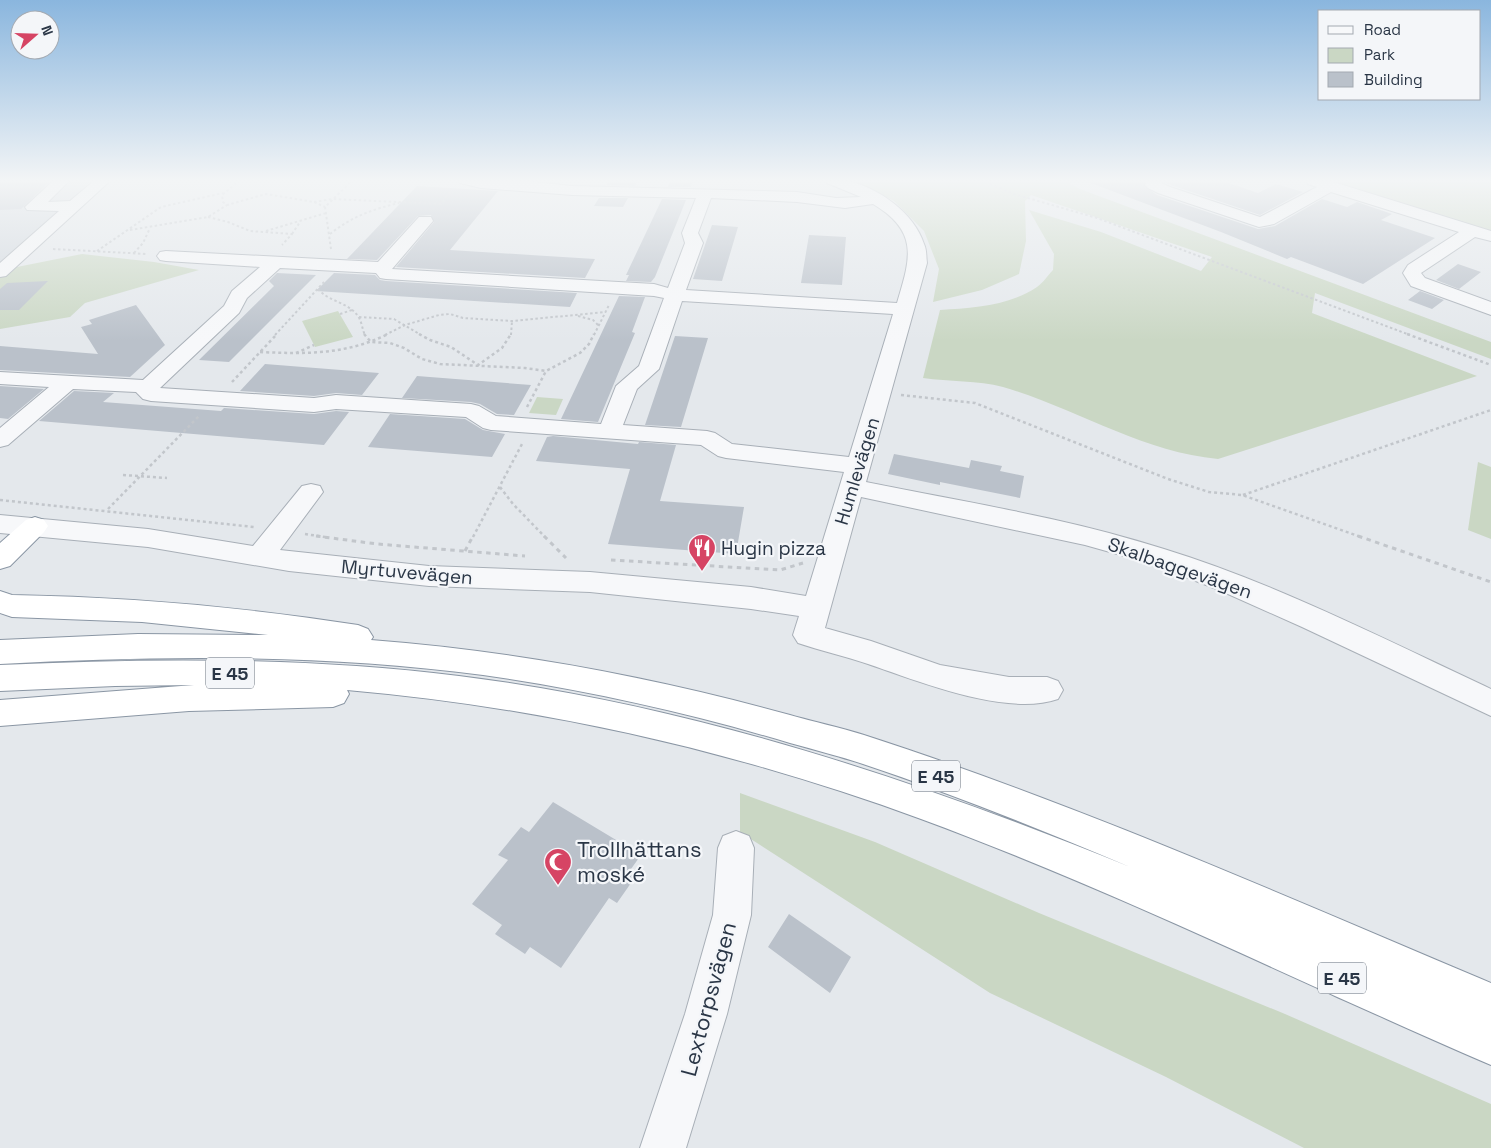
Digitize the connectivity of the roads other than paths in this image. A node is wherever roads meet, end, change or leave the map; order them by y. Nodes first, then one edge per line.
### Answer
1 (44, 234) edge
2 (414, 234) edge
3 (690, 234) edge
4 (911, 234) edge
5 (1468, 234) edge
6 (166, 256) road end
7 (271, 261) junction
8 (383, 268) junction
9 (0, 272) edge
10 (675, 296) junction
11 (905, 309) junction
12 (1491, 309) edge
13 (0, 378) edge
14 (67, 383) junction
15 (146, 389) junction
16 (609, 432) junction
17 (0, 440) edge
18 (855, 476) junction
19 (311, 492) dead end
20 (0, 524) edge
21 (35, 526) junction
22 (260, 556) junction
23 (0, 559) edge
24 (0, 602) edge
25 (815, 608) junction
26 (0, 652) edge
27 (460, 675) junction
28 (0, 678) edge
29 (1048, 690) dead end
30 (1491, 703) edge
31 (0, 713) edge
32 (736, 848) dead end
33 (1491, 1003) edge
34 (1491, 1044) edge
35 (663, 1148) edge

1 - 9 street
2 - 8 street
3 - 10 street
4 - 11 street, Humlevägen
5 - 12 street
6 - 7 street
7 - 8 street
7 - 15 street
8 - 10 street
10 - 11 street
10 - 16 street
11 - 18 street, Humlevägen
13 - 14 street, Skalbaggevägen
14 - 15 street, Skalbaggevägen
14 - 17 street
15 - 16 street, Skalbaggevägen
16 - 18 street, Skalbaggevägen
18 - 25 street, Humlevägen
18 - 30 street, Skalbaggevägen
19 - 22 street
20 - 21 street, Myrtuvevägen
21 - 22 street, Myrtuvevägen
21 - 23 highway
22 - 25 street, Myrtuvevägen
24 - 27 highway
25 - 29 street, Humlevägen
26 - 27 highway, E 45
27 - 28 highway, E 45
27 - 31 highway
27 - 33 highway, E 45
27 - 34 highway, E 45
32 - 35 street, Lextorpsvägen

